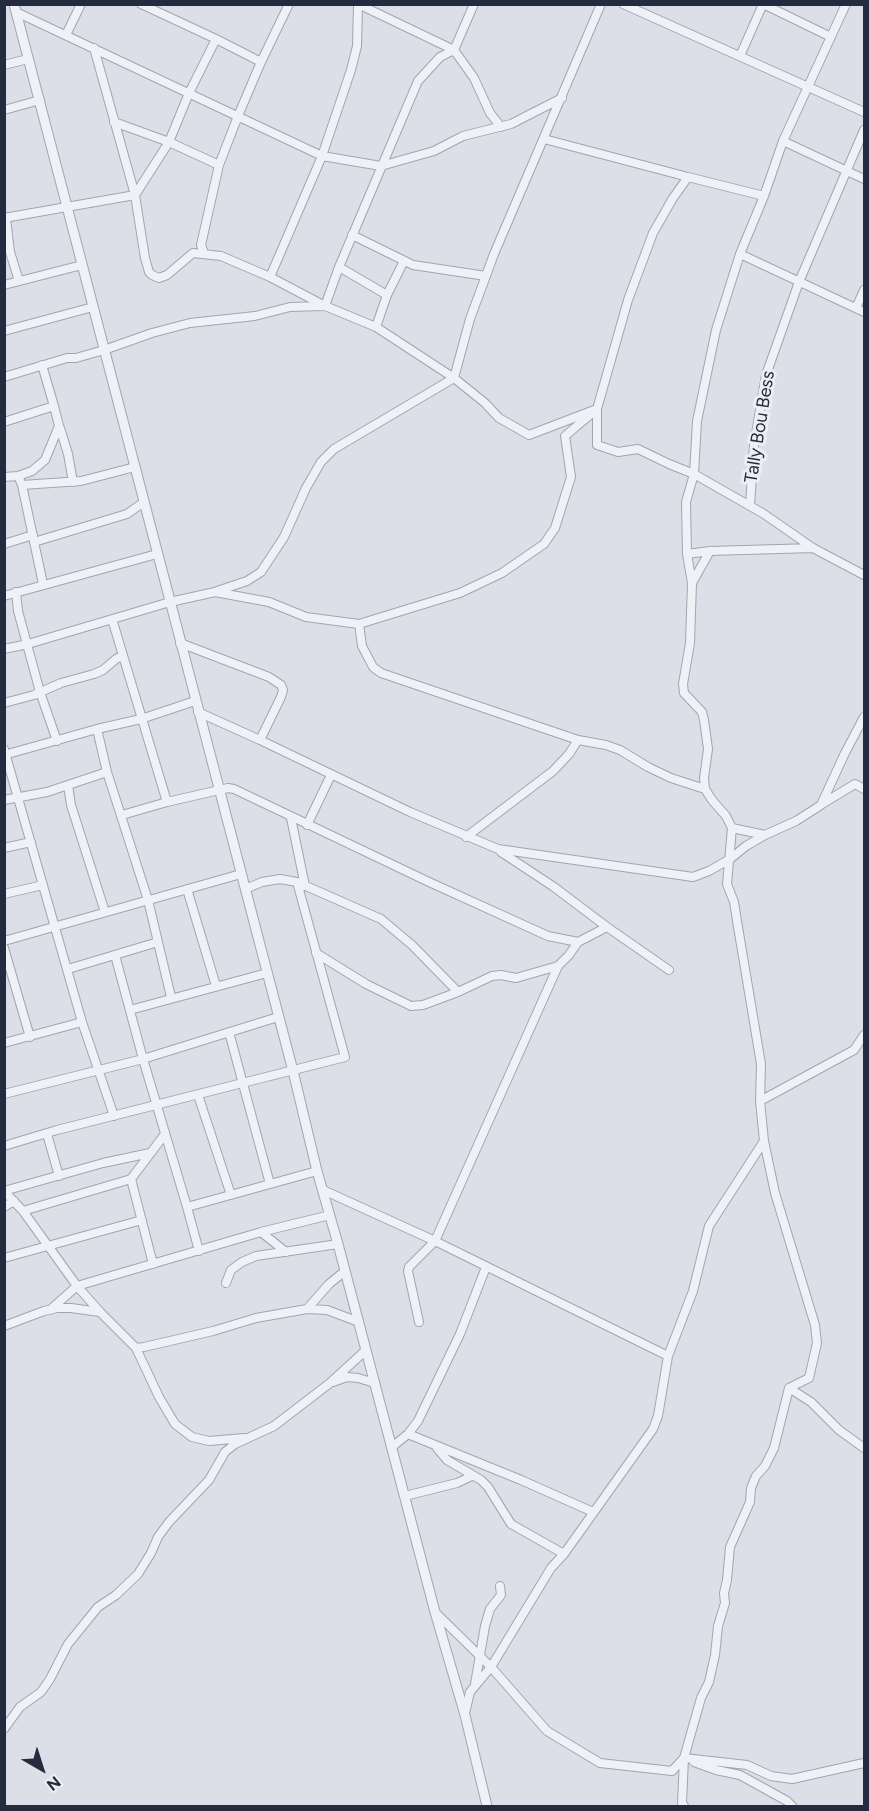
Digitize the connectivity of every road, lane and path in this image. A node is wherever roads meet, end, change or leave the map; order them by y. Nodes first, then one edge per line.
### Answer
1 (81, 4) edge
2 (141, 4) edge
3 (167, 4) edge
4 (289, 4) edge
5 (474, 4) edge
6 (601, 4) edge
7 (623, 4) edge
8 (846, 4) edge
9 (763, 5) edge
10 (15, 8) edge
11 (163, 15) junction
12 (66, 35) junction
13 (831, 37) junction
14 (216, 39) junction
15 (94, 48) junction
16 (454, 50) junction
17 (740, 56) junction
18 (28, 59) junction
19 (261, 62) junction
20 (4, 66) edge
21 (808, 87) junction
22 (189, 93) junction
23 (562, 98) junction
24 (40, 100) junction
25 (4, 110) edge
26 (864, 112) edge
27 (237, 116) junction
28 (114, 122) junction
29 (501, 127) junction
30 (864, 130) edge
31 (544, 139) junction
32 (783, 141) junction
33 (168, 142) junction
34 (322, 156) junction
35 (219, 165) junction
36 (381, 166) junction
37 (848, 172) junction
38 (688, 177) junction
39 (864, 179) edge
40 (135, 195) junction
41 (764, 196) junction
42 (66, 206) junction
43 (5, 218) edge
44 (352, 235) junction
45 (204, 253) junction
46 (740, 254) junction
47 (404, 261) junction
48 (82, 265) junction
49 (339, 267) junction
50 (486, 276) junction
51 (270, 278) junction
52 (19, 281) junction
53 (799, 282) junction
54 (4, 285) edge
55 (864, 290) edge
56 (387, 295) junction
57 (325, 306) junction
58 (93, 307) junction
59 (856, 308) junction
60 (864, 312) edge
61 (376, 327) junction
62 (4, 332) edge
63 (104, 350) junction
64 (42, 364) junction
65 (4, 376) edge
66 (454, 378) junction
67 (54, 406) junction
68 (597, 410) junction
69 (4, 422) edge
70 (59, 426) junction
71 (135, 467) junction
72 (694, 474) junction
73 (18, 476) junction
74 (4, 477) edge
75 (72, 482) junction
76 (22, 485) junction
77 (144, 502) junction
78 (750, 505) junction
79 (34, 539) junction
80 (4, 544) edge
81 (813, 548) junction
82 (710, 551) junction
83 (157, 554) junction
84 (687, 554) junction
85 (864, 575) edge
86 (692, 583) junction
87 (44, 584) junction
88 (16, 592) junction
89 (215, 592) junction
90 (5, 593) edge
91 (170, 602) junction
92 (112, 619) junction
93 (359, 624) junction
94 (180, 643) junction
95 (28, 644) junction
96 (4, 649) edge
97 (122, 656) junction
98 (40, 692) junction
99 (195, 701) junction
100 (4, 703) edge
101 (198, 712) junction
102 (864, 717) edge
103 (141, 719) junction
104 (97, 729) junction
105 (260, 740) junction
106 (578, 740) junction
107 (57, 741) junction
108 (5, 753) edge
109 (107, 772) junction
110 (331, 775) junction
111 (68, 785) junction
112 (705, 789) junction
113 (864, 789) edge
114 (219, 790) junction
115 (17, 797) junction
116 (4, 800) edge
117 (167, 802) junction
118 (821, 805) junction
119 (122, 815) junction
120 (291, 818) junction
121 (307, 825) junction
122 (732, 828) junction
123 (765, 835) junction
124 (466, 837) junction
125 (30, 842) junction
126 (4, 848) edge
127 (498, 849) junction
128 (730, 859) junction
129 (241, 874) junction
130 (301, 884) junction
131 (43, 885) junction
132 (187, 889) junction
133 (245, 889) junction
134 (4, 894) edge
135 (147, 900) junction
136 (105, 912) junction
137 (55, 927) junction
138 (607, 927) junction
139 (4, 941) edge
140 (158, 942) junction
141 (578, 942) junction
142 (4, 948) edge
143 (316, 953) junction
144 (116, 955) junction
145 (558, 966) junction
146 (68, 969) junction
147 (669, 970) dead end
148 (267, 973) junction
149 (216, 986) junction
150 (458, 992) junction
151 (171, 997) junction
152 (130, 1010) junction
153 (278, 1017) junction
154 (82, 1022) junction
155 (229, 1032) junction
156 (864, 1035) edge
157 (30, 1037) junction
158 (4, 1044) edge
159 (143, 1059) junction
160 (99, 1071) junction
161 (293, 1071) junction
162 (242, 1084) junction
163 (4, 1094) edge
164 (198, 1095) junction
165 (760, 1101) junction
166 (156, 1106) junction
167 (114, 1116) junction
168 (47, 1134) junction
169 (165, 1134) junction
170 (764, 1141) junction
171 (4, 1146) edge
172 (150, 1153) junction
173 (317, 1171) junction
174 (59, 1176) junction
175 (131, 1179) junction
176 (270, 1184) junction
177 (323, 1190) junction
178 (231, 1195) junction
179 (14, 1201) junction
180 (4, 1207) edge
181 (188, 1207) junction
182 (23, 1211) junction
183 (330, 1215) junction
184 (142, 1220) junction
185 (261, 1232) junction
186 (435, 1241) junction
187 (338, 1244) junction
188 (49, 1246) junction
189 (199, 1251) junction
190 (286, 1252) junction
191 (4, 1258) edge
192 (153, 1264) junction
193 (486, 1267) junction
194 (345, 1271) junction
195 (226, 1284) dead end
196 (77, 1286) junction
197 (307, 1309) junction
198 (50, 1310) junction
199 (100, 1312) junction
200 (359, 1322) junction
201 (419, 1322) dead end
202 (4, 1326) edge
203 (136, 1348) junction
204 (366, 1350) junction
205 (668, 1356) junction
206 (330, 1383) junction
207 (375, 1383) junction
208 (789, 1388) junction
209 (408, 1434) junction
210 (249, 1437) junction
211 (435, 1446) junction
212 (392, 1447) junction
213 (864, 1448) edge
214 (472, 1476) junction
215 (405, 1496) junction
216 (593, 1512) junction
217 (564, 1554) junction
218 (500, 1586) dead end
219 (435, 1612) junction
220 (481, 1657) junction
221 (491, 1667) junction
222 (474, 1686) junction
223 (465, 1715) junction
224 (4, 1729) edge
225 (684, 1758) junction
226 (864, 1764) edge
227 (487, 1806) edge
228 (684, 1806) edge
229 (792, 1806) edge

1 - 12 street
2 - 11 street
3 - 11 street
4 - 19 street
5 - 16 street
6 - 23 street
7 - 17 street
8 - 13 street
9 - 13 street
9 - 17 street
10 - 12 street
10 - 18 street
11 - 14 street
12 - 15 street
13 - 21 street
14 - 19 street
14 - 22 street
15 - 22 street
15 - 28 street
16 - 29 street
16 - 34 street
16 - 36 street
17 - 21 street
18 - 20 street
18 - 24 street
19 - 27 street
21 - 26 street
21 - 32 street
22 - 27 street
22 - 33 street
23 - 29 street
23 - 31 street
24 - 25 street
24 - 42 street
27 - 34 street
27 - 35 street
28 - 33 street
28 - 40 street
29 - 36 street
30 - 37 street, Tally Bou Bess
31 - 38 street
31 - 50 street
32 - 37 street
32 - 41 street
33 - 35 street
33 - 40 street
34 - 36 street
34 - 51 street
35 - 45 street
36 - 44 street
37 - 39 street
37 - 53 street, Tally Bou Bess
38 - 41 street
38 - 68 street
40 - 42 street
40 - 45 street
41 - 46 street
42 - 43 street
42 - 48 street
43 - 52 street
44 - 47 street
44 - 49 street
45 - 51 street
46 - 53 street
46 - 72 street
47 - 50 street
47 - 56 street
48 - 52 street
48 - 58 street
49 - 56 street
49 - 57 street
50 - 66 street
51 - 57 street
52 - 54 street
53 - 59 street
53 - 78 street, Tally Bou Bess
55 - 59 street
56 - 61 street
57 - 61 street
57 - 63 street
58 - 62 street
58 - 63 street
59 - 60 street
61 - 66 street
63 - 64 street
63 - 71 street
64 - 65 street
64 - 67 street
66 - 68 street
66 - 89 street
67 - 69 street
67 - 70 street
68 - 72 street
68 - 93 street
70 - 73 street
70 - 75 street
71 - 75 street
71 - 77 street
72 - 78 street
72 - 84 street
73 - 74 street
73 - 76 street
75 - 76 street
76 - 79 street
77 - 79 street
77 - 83 street
78 - 81 street
79 - 80 street
79 - 87 street
81 - 82 street
81 - 85 street
82 - 84 street
82 - 86 street
83 - 87 street
83 - 91 street
84 - 86 street
86 - 112 street
87 - 88 street
88 - 90 street
88 - 95 street
89 - 91 street
89 - 93 street
91 - 92 street
91 - 94 street
92 - 95 street
92 - 97 street
93 - 106 street
94 - 99 street
94 - 105 street
95 - 96 street
95 - 98 street
97 - 98 street
97 - 103 street
98 - 100 street
98 - 107 street
99 - 101 street
99 - 103 street
101 - 105 street
101 - 114 street
102 - 118 street
103 - 104 street
103 - 117 street
104 - 107 street
104 - 109 street
105 - 110 street
106 - 112 street
106 - 124 street
107 - 108 street
108 - 115 street
109 - 111 street
109 - 119 street
110 - 121 street
110 - 124 street
111 - 115 street
111 - 136 street
112 - 122 street
113 - 118 street
114 - 117 street
114 - 120 street
114 - 129 street
115 - 116 street
115 - 125 street
117 - 119 street
118 - 123 street
119 - 135 street
120 - 121 street
120 - 130 street
121 - 141 street
122 - 123 street
122 - 128 street
123 - 128 street
124 - 127 street
125 - 126 street
125 - 131 street
127 - 128 street
127 - 138 street
128 - 165 street
129 - 132 street
129 - 133 street
130 - 133 street
130 - 143 street
130 - 150 street
131 - 134 street
131 - 137 street
132 - 135 street
132 - 149 street
133 - 148 street
135 - 136 street
135 - 140 street
136 - 137 street
137 - 139 street
137 - 146 street
138 - 141 street
138 - 147 street
140 - 144 street
140 - 151 street
141 - 145 street
142 - 157 street
143 - 150 street
143 - 161 street
144 - 146 street
144 - 152 street
145 - 150 street
145 - 186 street
146 - 154 street
148 - 149 street
148 - 153 street
149 - 151 street
151 - 152 street
152 - 159 street
153 - 155 street
153 - 161 street
154 - 157 street
154 - 160 street
155 - 159 street
155 - 162 street
156 - 165 street
157 - 158 street
159 - 160 street
159 - 166 street
160 - 163 street
160 - 167 street
161 - 162 street
161 - 173 street
162 - 164 street
162 - 176 street
164 - 166 street
164 - 178 street
165 - 170 street
166 - 167 street
166 - 169 street
167 - 168 street
168 - 171 street
168 - 174 street
169 - 172 street
169 - 181 street
170 - 205 street
170 - 208 street
172 - 174 street
172 - 175 street
173 - 176 street
173 - 177 street
174 - 179 street
175 - 182 street
175 - 184 street
176 - 178 street
177 - 183 street
177 - 186 street
178 - 181 street
179 - 180 street
179 - 182 street
181 - 189 street
182 - 188 street
183 - 185 street
183 - 187 street
184 - 188 street
184 - 192 street
185 - 189 street
185 - 190 street
186 - 193 street
186 - 201 street
187 - 190 street
187 - 194 street
188 - 191 street
188 - 196 street
189 - 192 street
190 - 195 street
192 - 196 street
193 - 205 street
193 - 209 street
194 - 197 street
194 - 200 street
196 - 198 street
196 - 199 street
197 - 200 street
197 - 203 street
198 - 199 street
198 - 202 street
199 - 203 street
200 - 204 street
203 - 210 street
204 - 206 street
204 - 207 street
205 - 216 street
206 - 207 street
206 - 210 street
207 - 212 street
208 - 213 street
208 - 225 street
209 - 211 street
209 - 212 street
210 - 224 street
211 - 214 street
211 - 216 street
212 - 215 street
214 - 215 street
214 - 217 street
215 - 219 street
216 - 217 street
217 - 221 street
218 - 220 street
219 - 220 street
219 - 223 street
220 - 221 street
220 - 222 street
221 - 222 street
221 - 225 street
222 - 223 street
223 - 227 street
225 - 226 street
225 - 228 street
225 - 229 street

